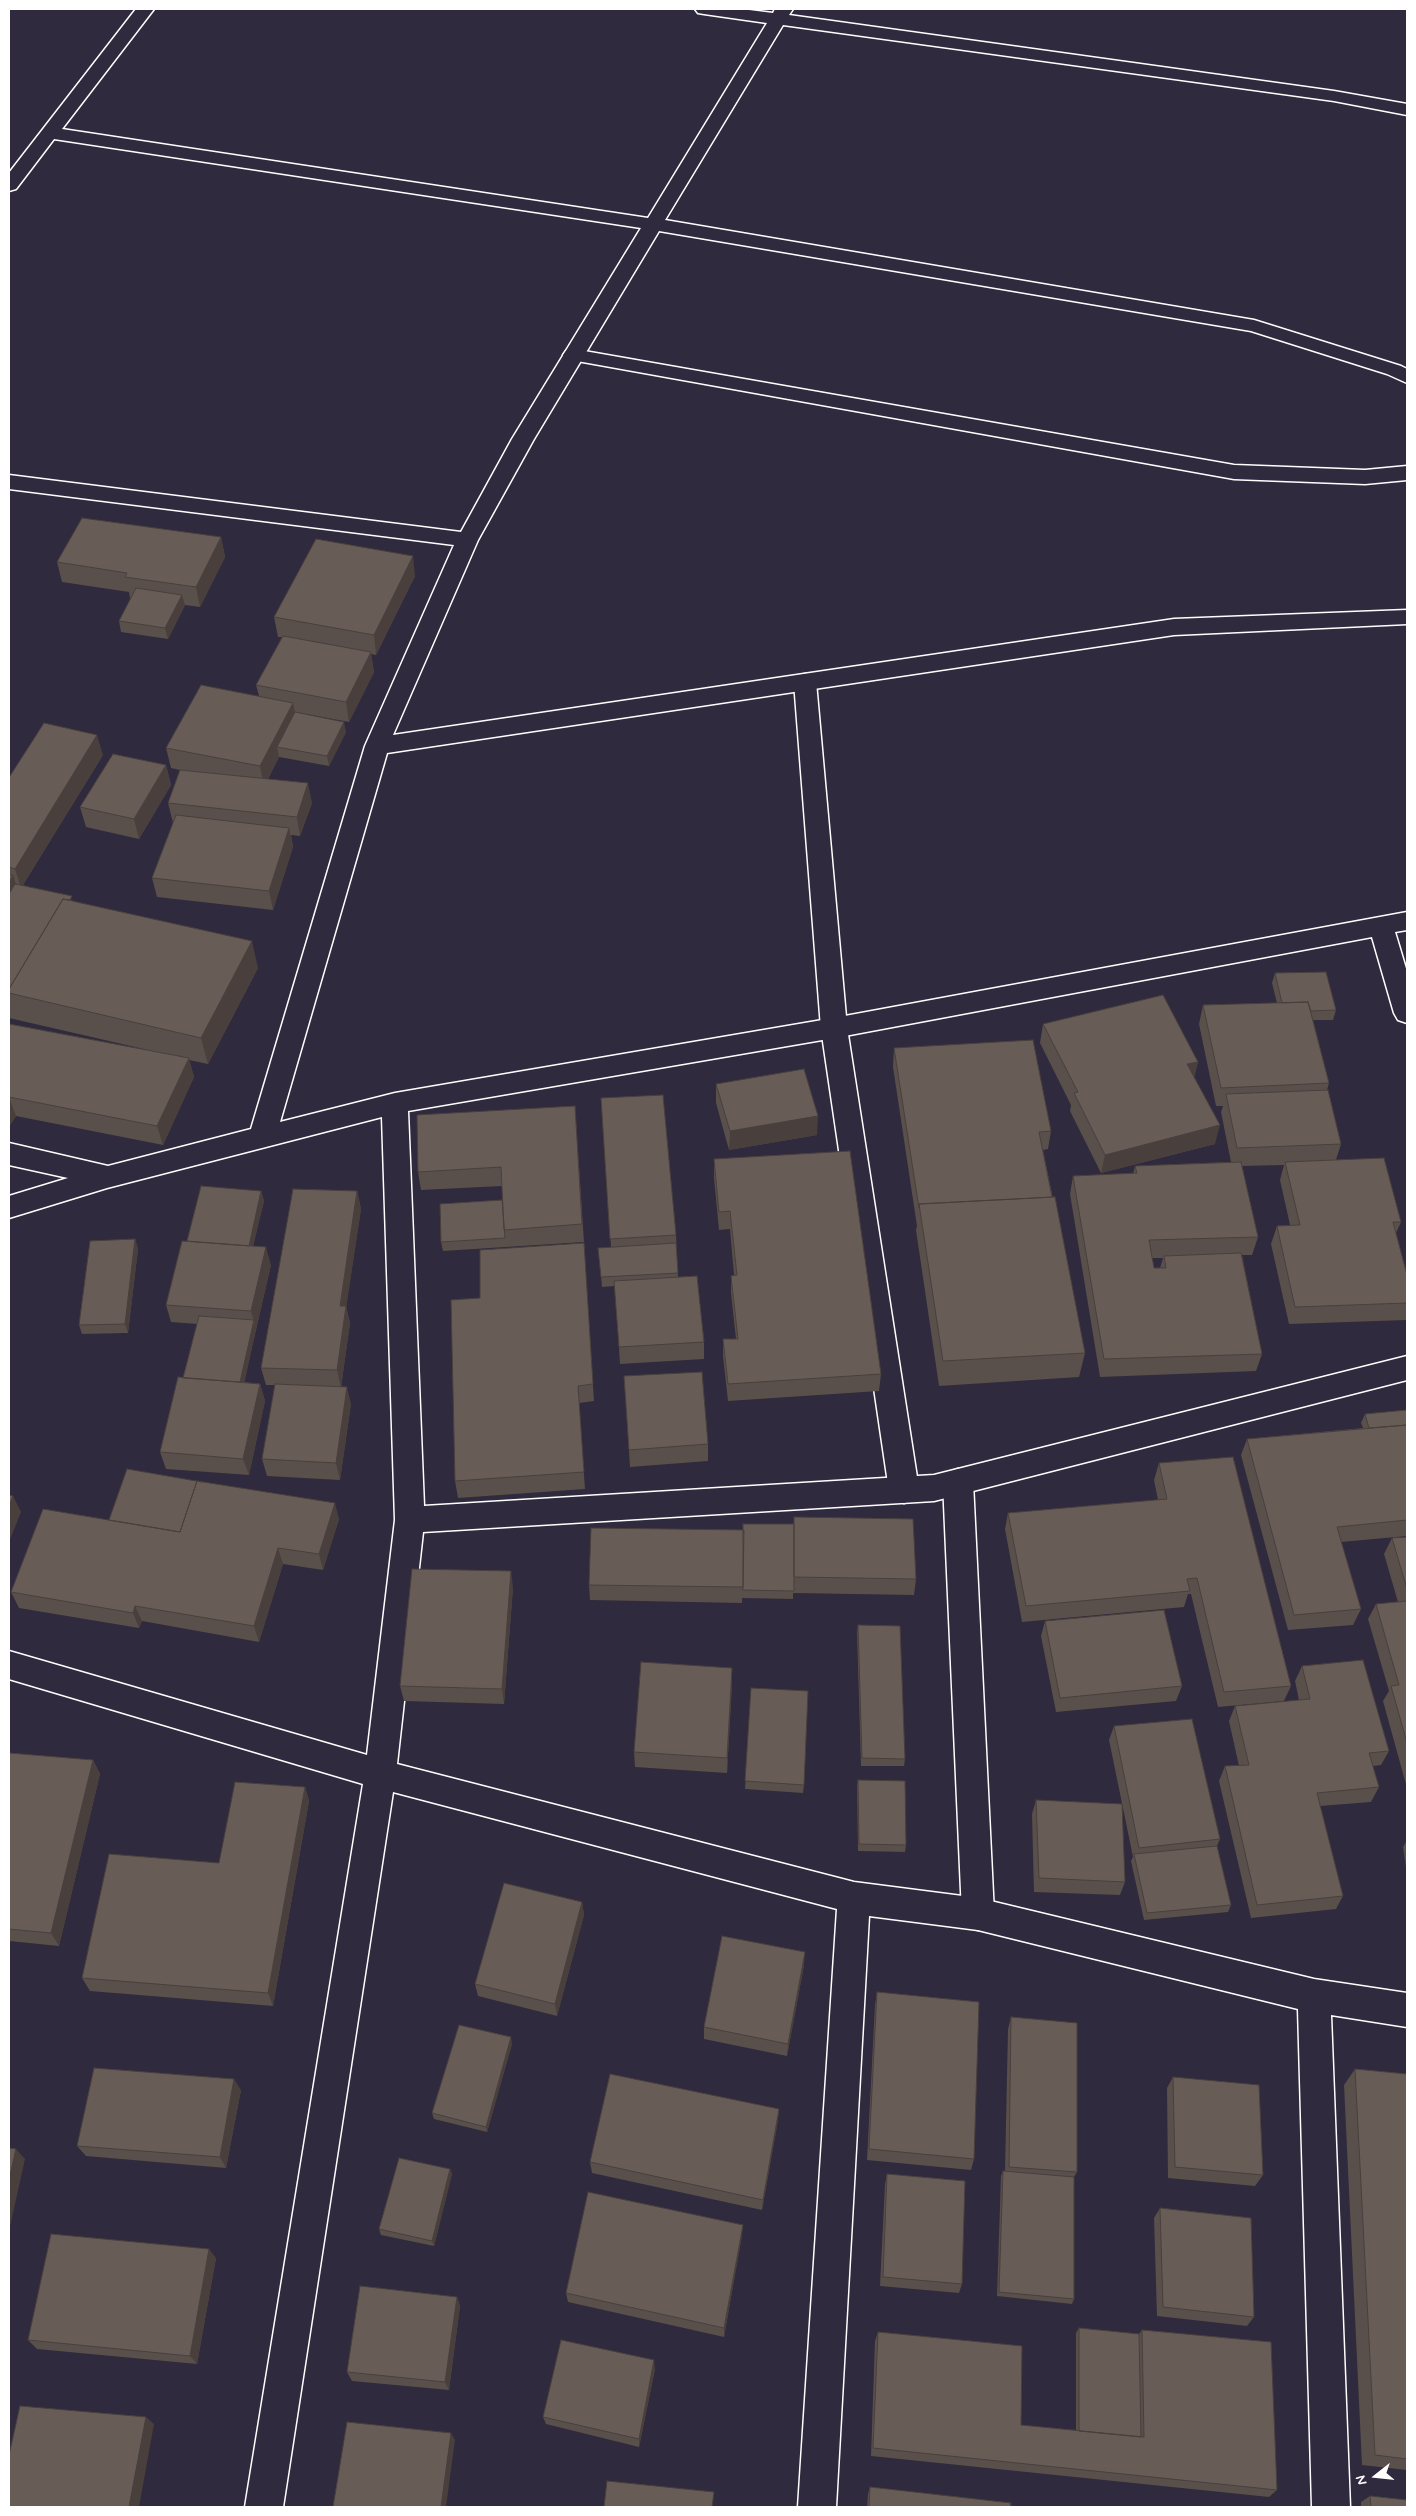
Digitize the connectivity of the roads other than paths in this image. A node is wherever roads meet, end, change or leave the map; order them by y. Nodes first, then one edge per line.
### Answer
1 (145, 9) edge
2 (704, 9) edge
3 (781, 15) edge
4 (1407, 110) edge
5 (49, 133) junction
6 (9, 185) edge
7 (652, 224) junction
8 (573, 355) junction
9 (1407, 377) edge
10 (1407, 472) edge
11 (9, 482) edge
12 (467, 540) junction
13 (1407, 617) edge
14 (804, 682) junction
15 (377, 746) junction
16 (1407, 921) edge
17 (1381, 926) junction
18 (1407, 1013) edge
19 (834, 1028) junction
20 (395, 1103) junction
21 (263, 1135) junction
22 (9, 1154) edge
23 (107, 1176) junction
24 (9, 1207) edge
25 (1407, 1368) edge
26 (958, 1482) junction
27 (904, 1490) junction
28 (410, 1520) junction
29 (9, 1664) edge
30 (380, 1774) junction
31 (854, 1898) junction
32 (978, 1914) junction
33 (1314, 1996) junction
34 (1407, 2010) edge
35 (264, 2507) edge
36 (817, 2507) edge
37 (1331, 2507) edge

1 - 5 street
2 - 3 street
3 - 4 street
3 - 7 street
5 - 6 street
5 - 7 street
7 - 8 street
7 - 9 street
8 - 10 street
8 - 12 street
11 - 12 street
12 - 15 street
13 - 14 street
14 - 15 street
14 - 19 street
15 - 21 street
16 - 17 street
17 - 18 street
17 - 19 street
19 - 20 street
19 - 27 street
20 - 21 street
20 - 28 street
21 - 23 street
22 - 23 street
23 - 24 street
25 - 26 street
26 - 27 street
26 - 32 street
27 - 28 street
28 - 30 street
29 - 30 street
30 - 31 street
30 - 35 street
31 - 32 street
31 - 36 street
32 - 33 street
33 - 34 street
33 - 37 street

